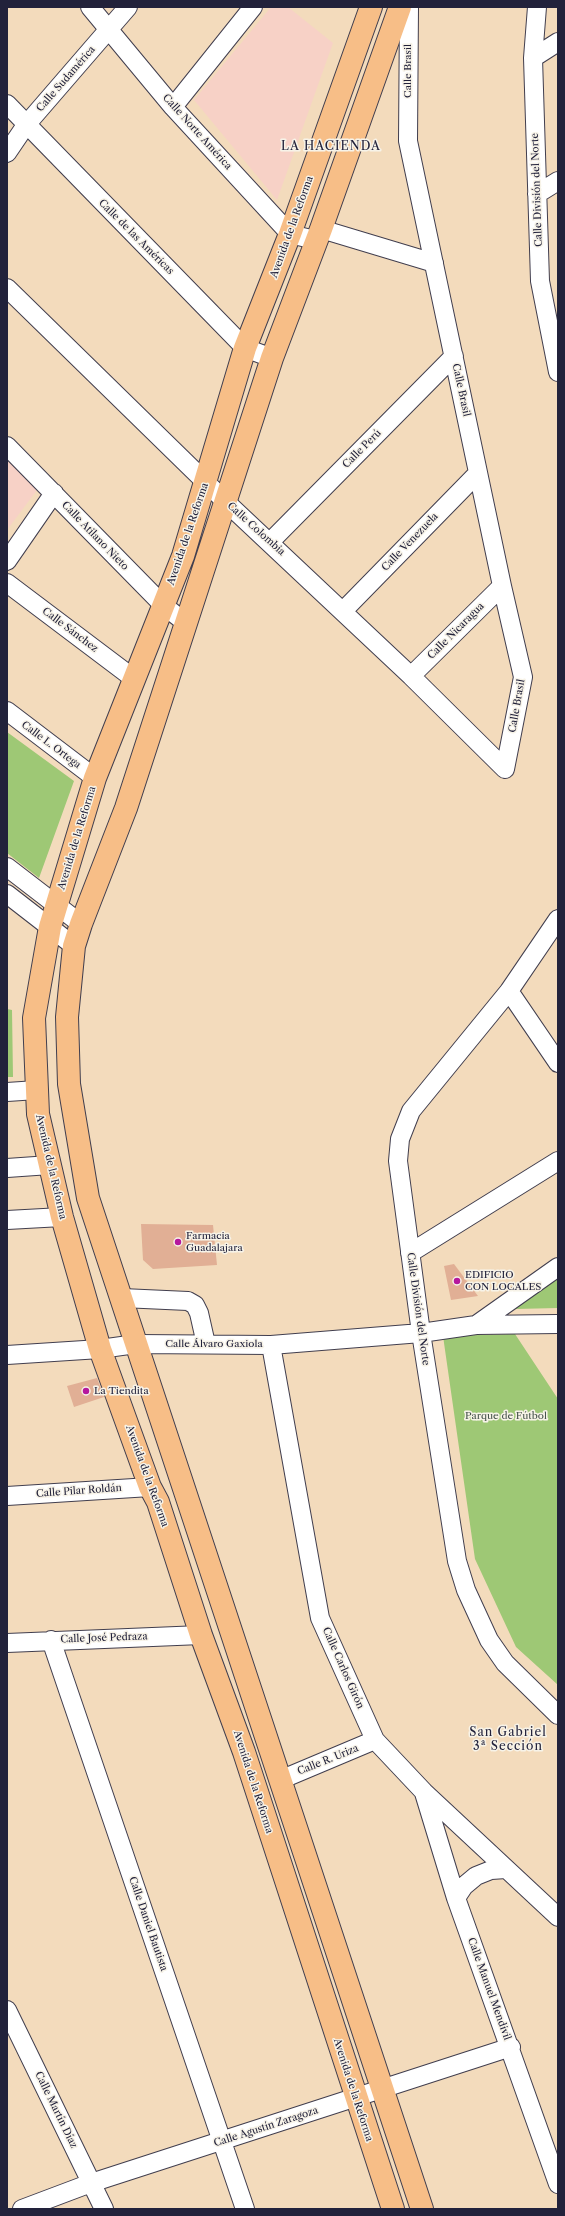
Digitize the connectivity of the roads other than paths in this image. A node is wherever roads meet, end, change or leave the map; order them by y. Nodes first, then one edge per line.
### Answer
1 (90, 7) edge
2 (128, 7) edge
3 (253, 7) edge
4 (371, 7) edge
5 (400, 7) edge
6 (409, 7) edge
7 (538, 7) edge
8 (109, 30) junction
9 (558, 42) edge
10 (533, 58) junction
11 (7, 104) edge
12 (173, 107) junction
13 (26, 125) junction
14 (7, 153) edge
15 (558, 181) edge
16 (537, 194) junction
17 (290, 234) junction
18 (318, 235) junction
19 (434, 263) junction
20 (540, 281) junction
21 (7, 288) edge
22 (558, 307) edge
23 (245, 348) junction
24 (454, 356) junction
25 (272, 358) junction
26 (558, 372) edge
27 (7, 446) edge
28 (478, 473) junction
29 (206, 482) junction
30 (54, 493) junction
31 (227, 503) junction
32 (270, 542) junction
33 (7, 561) edge
34 (7, 583) edge
35 (502, 586) junction
36 (163, 605) junction
37 (343, 611) junction
38 (186, 623) junction
39 (411, 676) junction
40 (133, 678) junction
41 (7, 711) edge
42 (505, 769) joint
43 (95, 778) junction
44 (7, 867) edge
45 (7, 894) edge
46 (56, 905) junction
47 (558, 919) edge
48 (81, 924) junction
49 (50, 927) junction
50 (74, 946) junction
51 (509, 991) junction
52 (558, 1063) edge
53 (37, 1090) junction
54 (7, 1092) edge
55 (558, 1161) edge
56 (50, 1165) junction
57 (7, 1168) edge
58 (62, 1217) junction
59 (7, 1220) edge
60 (410, 1253) junction
61 (558, 1266) edge
62 (122, 1298) junction
63 (476, 1325) junction
64 (556, 1327) edge
65 (420, 1333) junction
66 (136, 1344) junction
67 (206, 1344) junction
68 (271, 1345) junction
69 (100, 1348) junction
70 (7, 1355) edge
71 (150, 1487) junction
72 (7, 1496) edge
73 (201, 1635) junction
74 (51, 1640) junction
75 (7, 1643) edge
76 (558, 1715) edge
77 (375, 1740) junction
78 (280, 1780) junction
79 (424, 1792) junction
80 (506, 1869) junction
81 (456, 1898) junction
82 (558, 1917) edge
83 (7, 2010) edge
84 (511, 2047) junction
85 (382, 2089) junction
86 (355, 2097) junction
87 (223, 2141) junction
88 (91, 2183) junction
89 (558, 2184) edge
90 (22, 2209) edge
91 (104, 2209) edge
92 (245, 2209) edge
93 (393, 2209) edge
94 (422, 2209) edge

1 - 8 street, Calle Norte América
2 - 8 street, Calle Sudamérica
3 - 12 street
4 - 17 main road, Avenida de la Reforma
5 - 18 main road
6 - 19 street, Calle Brasil
7 - 10 street, Calle División del Norte
8 - 12 street, Calle Norte América
8 - 13 street, Calle Sudamérica
9 - 10 street
10 - 16 street, Calle División del Norte
11 - 13 street, Calle de las Américas
12 - 17 street, Calle Norte América
13 - 14 street, Calle Sudamérica
13 - 23 street, Calle de las Américas
15 - 16 street
16 - 20 street, Calle División del Norte
17 - 18 street
17 - 23 main road, Avenida de la Reforma
18 - 19 street
18 - 25 main road
19 - 24 street, Calle Brasil
20 - 22 street
20 - 26 street, Calle División del Norte
21 - 29 street, Calle Colombia
23 - 25 street, Calle de las Américas
23 - 29 main road, Avenida de la Reforma
24 - 28 street, Calle Brasil
24 - 32 street, Calle Perú
25 - 31 main road
27 - 30 street, Calle Atilano Nieto
28 - 35 street, Calle Brasil
28 - 37 street, Calle Venezuela
29 - 31 street, Calle Colombia
29 - 36 main road, Avenida de la Reforma
30 - 33 street
30 - 36 street, Calle Atilano Nieto
31 - 32 street, Calle Colombia
31 - 38 main road
32 - 37 street, Calle Colombia
34 - 40 street, Calle Sánchez
35 - 39 street, Calle Nicaragua
35 - 42 street, Calle Brasil
36 - 38 street, Calle Atilano Nieto
36 - 40 main road, Avenida de la Reforma
37 - 39 street, Calle Colombia
38 - 48 main road
39 - 42 street, Calle Colombia
40 - 43 main road, Avenida de la Reforma
41 - 43 street, Calle L. Ortega
43 - 46 main road, Avenida de la Reforma
44 - 46 street
45 - 49 street
46 - 48 street
46 - 49 main road, Avenida de la Reforma
47 - 51 street, Calle División del Norte
48 - 50 main road
49 - 50 street
49 - 53 main road, Avenida de la Reforma
50 - 62 main road
51 - 52 street
51 - 60 street, Calle División del Norte
53 - 54 street
53 - 56 main road, Avenida de la Reforma
55 - 60 street
56 - 57 street
56 - 58 main road, Avenida de la Reforma
58 - 59 street
58 - 69 main road, Avenida de la Reforma
60 - 65 street, Calle División del Norte
61 - 63 street
62 - 66 main road
62 - 67 street
63 - 64 street, Calle Álvaro Gaxiola
63 - 65 street, Calle Álvaro Gaxiola
65 - 68 street, Calle Álvaro Gaxiola
65 - 76 street, Calle División del Norte
66 - 67 street, Calle Álvaro Gaxiola
66 - 69 street, Calle Álvaro Gaxiola
66 - 78 main road
67 - 68 street, Calle Álvaro Gaxiola
68 - 77 street, Calle Carlos Girón
69 - 70 street, Calle Álvaro Gaxiola
69 - 71 main road, Avenida de la Reforma
71 - 72 street, Calle Pilar Roldán
71 - 73 main road, Avenida de la Reforma
73 - 74 street, Calle José Pedraza
73 - 86 main road, Avenida de la Reforma
74 - 75 street, Calle José Pedraza
74 - 87 street, Calle Daniel Bautista
77 - 78 street, Calle R. Uriza
77 - 79 street, Calle Carlos Girón
78 - 85 main road
79 - 80 street, Calle Carlos Girón
79 - 81 street, Calle Manuel Mendivil
80 - 81 street
80 - 82 street, Calle Carlos Girón
81 - 84 street, Calle Manuel Mendivil
83 - 88 street, Calle Martín Díaz
84 - 85 street, Calle Agustín Zaragoza
84 - 89 street, Calle Manuel Mendivil
85 - 86 street, Calle Agustín Zaragoza
85 - 94 main road
86 - 87 street, Calle Agustín Zaragoza
86 - 93 main road, Avenida de la Reforma
87 - 88 street, Calle Agustín Zaragoza
87 - 92 street, Calle Daniel Bautista
88 - 90 street, Calle Agustín Zaragoza
88 - 91 street, Calle Martín Díaz

